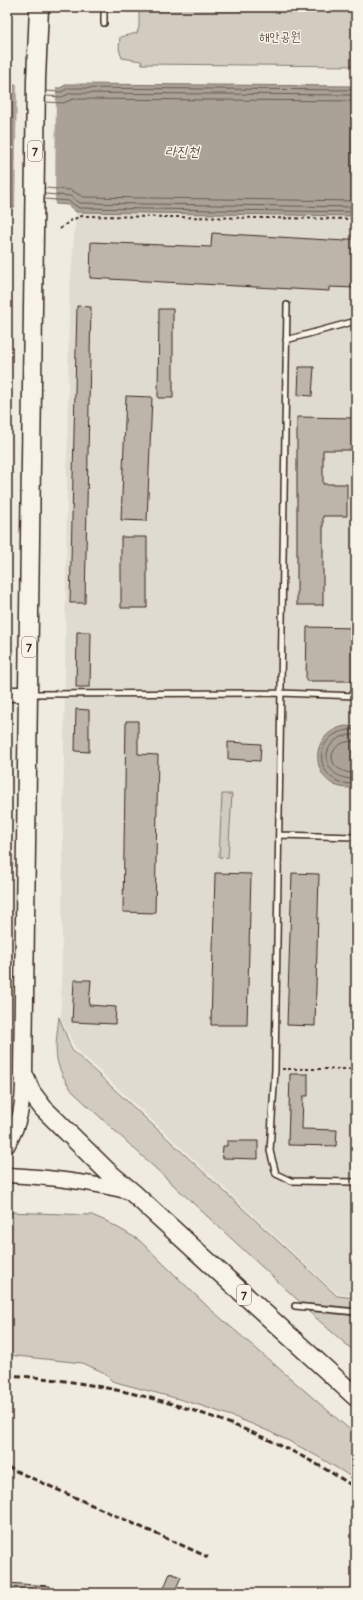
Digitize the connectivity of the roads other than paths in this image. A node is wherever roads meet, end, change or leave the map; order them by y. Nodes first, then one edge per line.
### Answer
1 (39, 7) edge
2 (104, 7) edge
3 (104, 23) dead end
4 (287, 305) dead end
5 (356, 321) edge
6 (286, 340) junction
7 (281, 693) junction
8 (7, 694) edge
9 (28, 694) junction
10 (356, 696) edge
11 (279, 835) junction
12 (356, 837) edge
13 (23, 1073) junction
14 (7, 1146) edge
15 (7, 1175) edge
16 (356, 1182) edge
17 (133, 1193) junction
18 (295, 1306) dead end
19 (356, 1312) edge
20 (356, 1397) edge

1 - 9 highway, 7
2 - 3 lane
4 - 6 lane
5 - 6 lane
6 - 7 lane
7 - 9 lane
7 - 10 lane
7 - 11 lane
8 - 9 main road
9 - 13 highway, 7
11 - 12 lane
11 - 16 lane
13 - 14 main road
13 - 17 highway, 7
15 - 17 main road
17 - 20 highway, 7
18 - 19 lane

